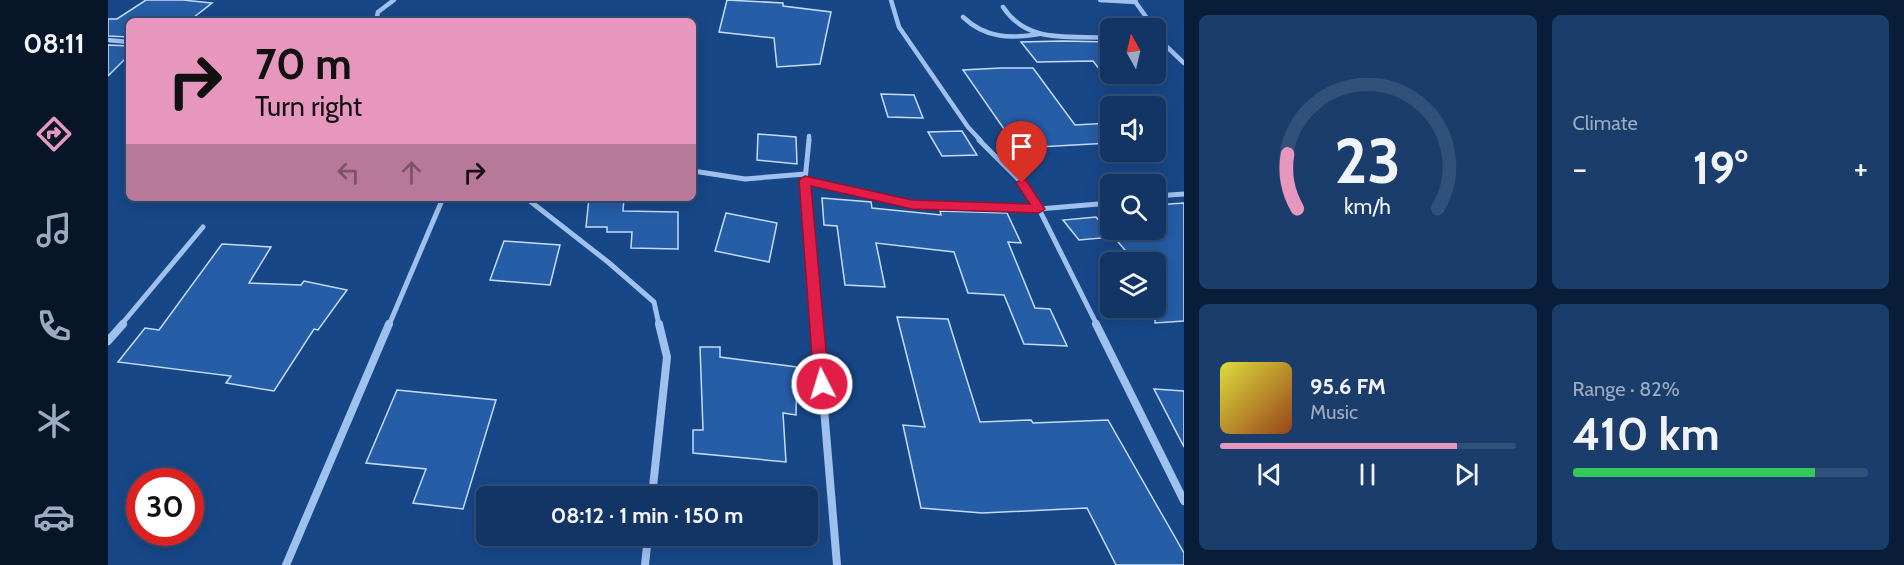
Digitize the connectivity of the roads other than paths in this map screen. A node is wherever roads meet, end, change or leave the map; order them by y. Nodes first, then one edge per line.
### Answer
1 (394, 0) edge
2 (891, 0) edge
3 (1100, 0) edge
4 (1130, 0) edge
5 (1135, 1) edge
6 (1003, 7) dead end
7 (963, 17) dead end
8 (377, 18) edge
9 (1147, 18) edge
10 (1042, 33) junction
11 (1100, 38) edge
12 (108, 40) edge
13 (126, 42) edge
14 (1166, 46) edge
15 (1184, 63) edge
16 (809, 136) dead end
17 (696, 171) edge
18 (805, 177) junction
19 (1184, 194) edge
20 (1166, 195) edge
21 (442, 201) edge
22 (530, 201) edge
23 (1100, 204) edge
24 (1039, 209) junction
25 (203, 227) dead end
26 (108, 341) edge
27 (653, 486) edge
28 (1184, 501) edge
29 (647, 546) edge
30 (286, 565) edge
31 (645, 565) edge
32 (837, 565) edge

1 - 8 street
2 - 24 street
3 - 5 street
4 - 5 street
5 - 9 street
6 - 10 street
7 - 10 street
10 - 11 street
12 - 13 street
14 - 15 street
16 - 18 street
17 - 18 street
18 - 24 street
18 - 32 street
19 - 20 street
21 - 30 street
22 - 27 street
23 - 24 street
24 - 28 street
25 - 26 street
29 - 31 street

